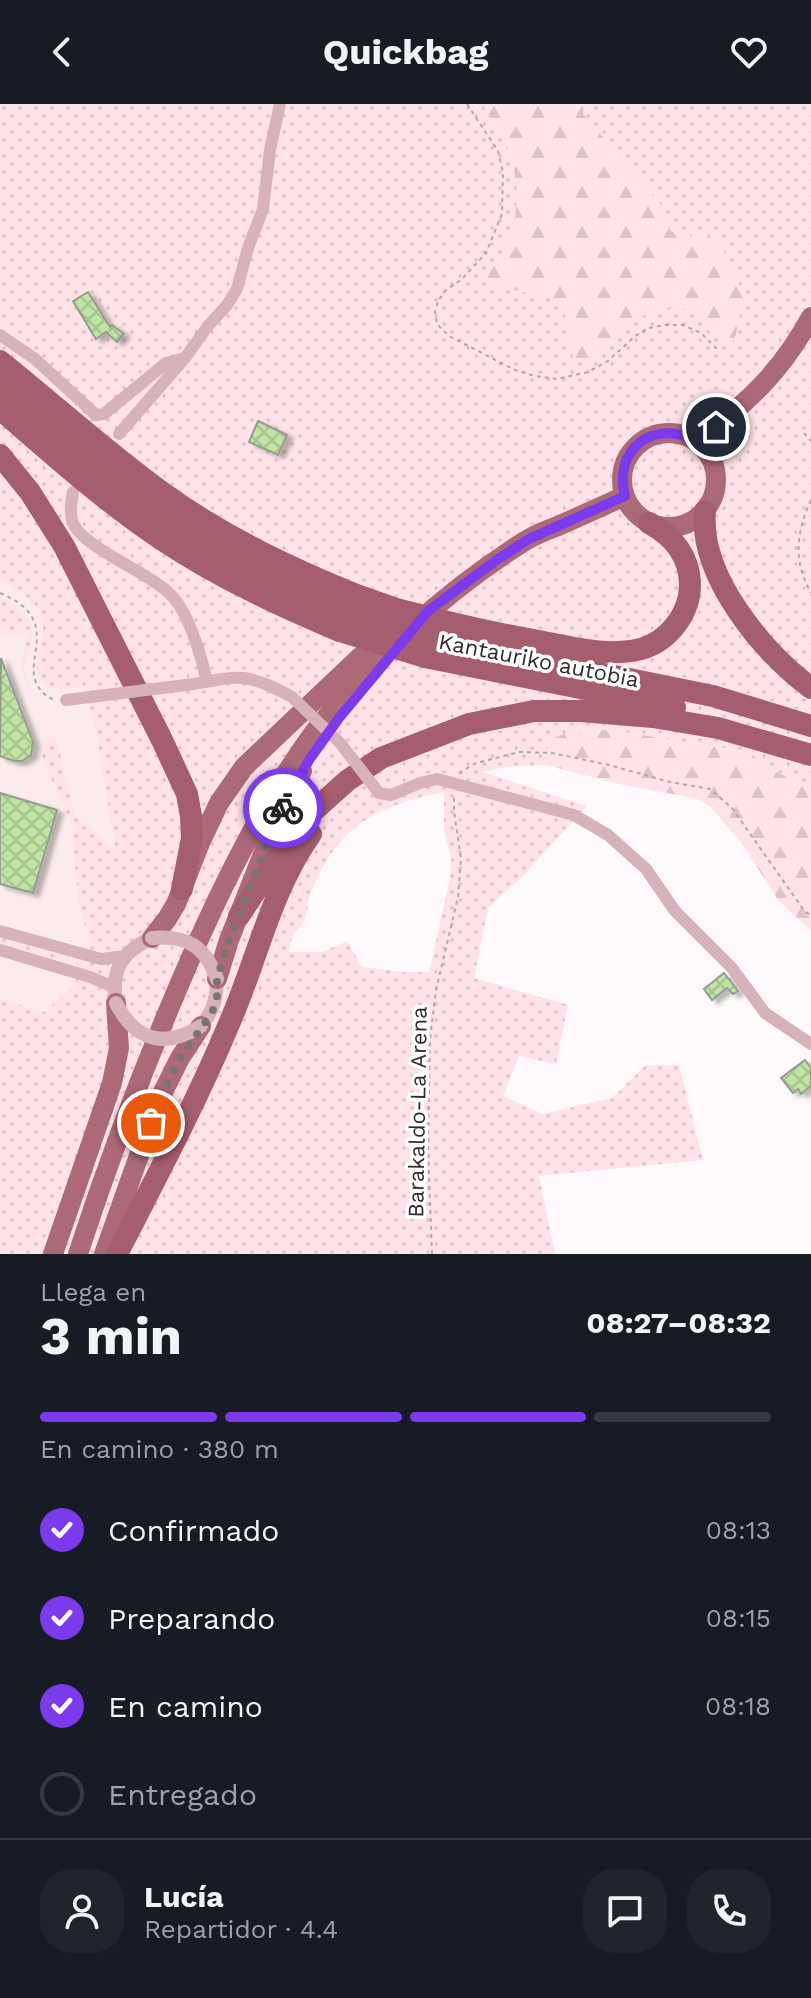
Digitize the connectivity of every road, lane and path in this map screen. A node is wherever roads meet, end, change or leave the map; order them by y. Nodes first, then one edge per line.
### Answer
1 (280, 104) edge
2 (467, 104) edge
3 (811, 317) edge
4 (0, 335) edge
5 (717, 349) dead end
6 (185, 358) junction
7 (0, 361) edge
8 (0, 383) edge
9 (0, 409) edge
10 (804, 433) dead end
11 (119, 434) dead end
12 (696, 441) junction
13 (811, 441) edge
14 (0, 455) edge
15 (73, 492) dead end
16 (625, 496) junction
17 (811, 500) edge
18 (705, 511) junction
19 (649, 523) junction
20 (0, 593) edge
21 (811, 593) edge
22 (350, 614) junction
23 (433, 632) junction
24 (29, 662) dead end
25 (30, 677) dead end
26 (207, 682) junction
27 (811, 688) edge
28 (66, 700) joint
29 (811, 726) edge
30 (424, 740) junction
31 (811, 747) edge
32 (811, 755) edge
33 (454, 784) junction
34 (182, 889) junction
35 (239, 916) junction
36 (811, 916) edge
37 (0, 931) edge
38 (152, 938) junction
39 (0, 950) edge
40 (125, 956) junction
41 (217, 979) junction
42 (115, 995) junction
43 (201, 1026) junction
44 (811, 1044) edge
45 (53, 1254) edge
46 (78, 1254) edge
47 (104, 1254) edge
48 (117, 1254) edge
49 (432, 1254) edge

1 - 6 street
2 - 5 path
3 - 12 highway
4 - 6 street
6 - 11 street
7 - 22 highway
8 - 22 highway, Kantauriko autobia
9 - 22 highway, Kantauriko autobia
10 - 13 path
12 - 16 highway
12 - 18 highway
14 - 34 highway
15 - 26 street
16 - 19 highway
16 - 23 highway
17 - 21 path
18 - 19 highway
18 - 27 highway
19 - 23 highway
20 - 24 path
22 - 23 highway, Kantauriko autobia, bridge
23 - 29 highway, Kantauriko autobia
23 - 31 highway, Kantauriko autobia
23 - 34 highway
23 - 35 highway
23 - 46 highway
25 - 28 path
26 - 28 street, bridge
26 - 33 street, bridge
30 - 32 highway
30 - 35 highway
30 - 48 highway
33 - 36 path
33 - 44 street
33 - 49 path, Barakaldo-La Arena
34 - 38 highway
35 - 41 highway
37 - 40 street
38 - 40 street
38 - 41 street, bridge
39 - 42 street
40 - 42 street
41 - 43 street
42 - 43 street, bridge
42 - 45 highway
43 - 47 highway

